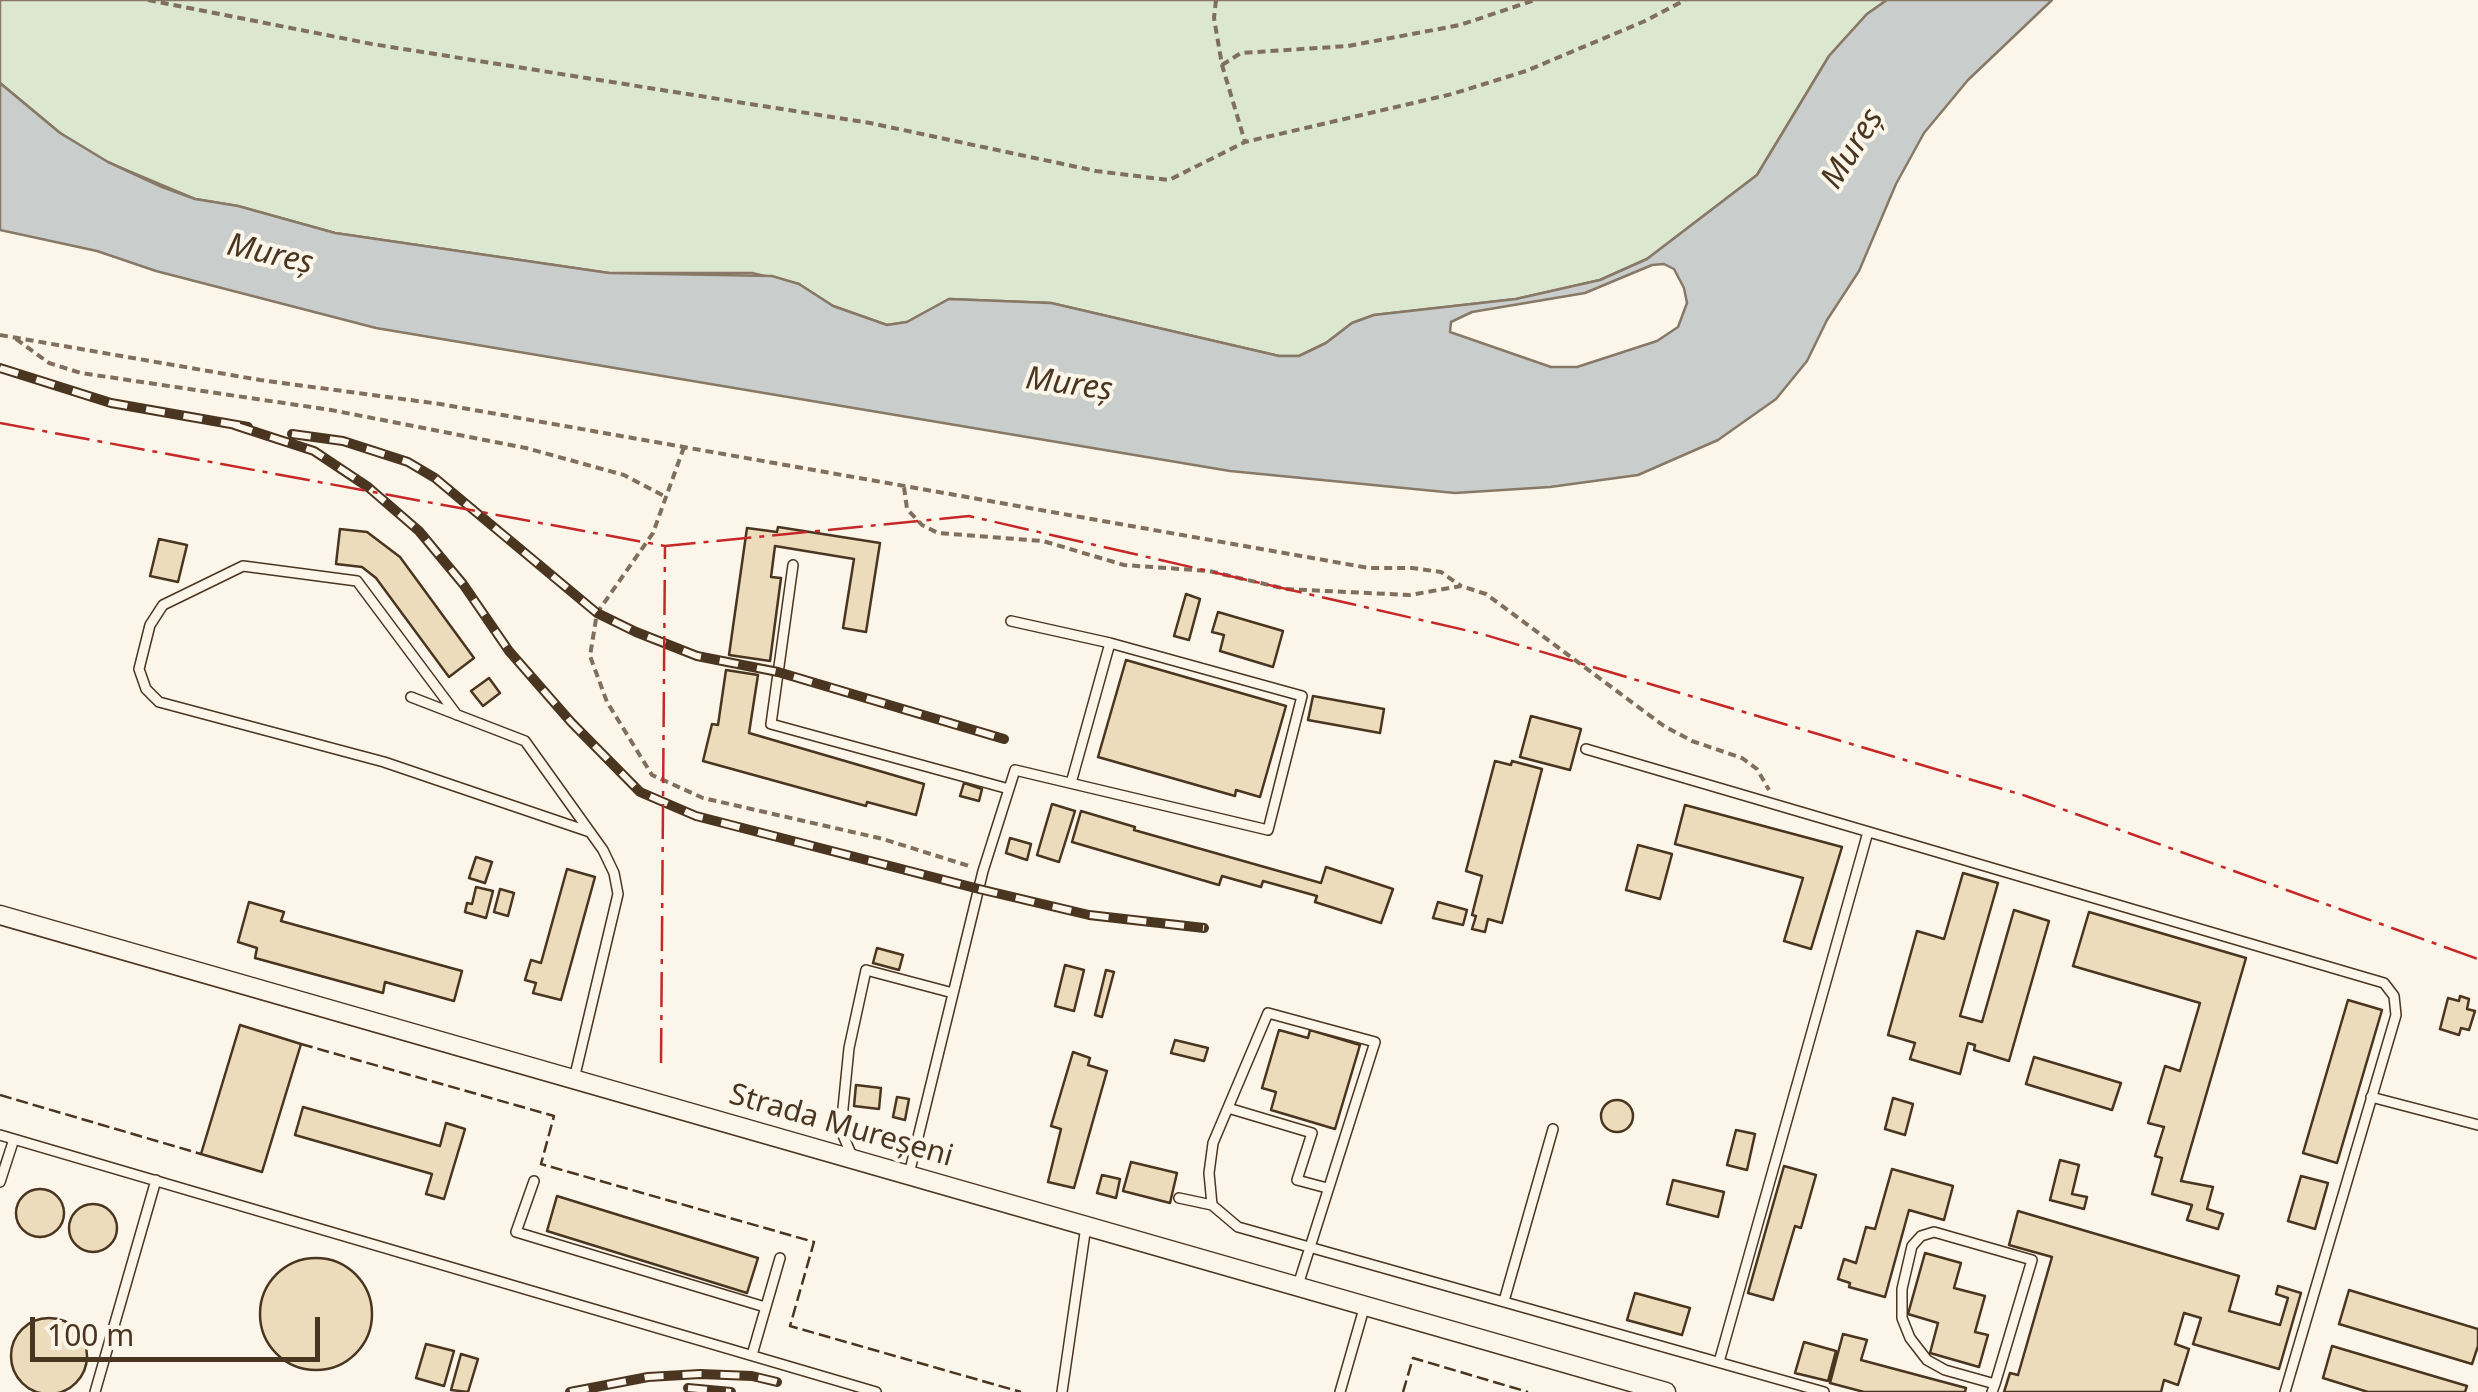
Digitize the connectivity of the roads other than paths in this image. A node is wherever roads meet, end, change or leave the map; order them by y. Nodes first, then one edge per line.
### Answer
1 (793, 566) dead end
2 (1011, 621) dead end
3 (1110, 643) junction
4 (410, 697) dead end
5 (456, 715) junction
6 (1586, 749) dead end
7 (1071, 783) junction
8 (1009, 789) junction
9 (590, 832) junction
10 (1868, 832) junction
11 (0, 915) edge
12 (953, 993) junction
13 (574, 1079) junction
14 (2372, 1097) junction
15 (1228, 1108) junction
16 (2478, 1125) edge
17 (1553, 1129) dead end
18 (0, 1134) edge
19 (14, 1138) junction
20 (853, 1158) junction
21 (909, 1174) junction
22 (156, 1180) junction
23 (534, 1181) dead end
24 (0, 1182) edge
25 (1327, 1188) junction
26 (1178, 1198) dead end
27 (1212, 1205) junction
28 (1086, 1225) junction
29 (1308, 1246) junction
30 (780, 1258) dead end
31 (1298, 1284) junction
32 (1504, 1301) junction
33 (1365, 1305) junction
34 (765, 1307) junction
35 (752, 1355) junction
36 (1719, 1362) junction
37 (841, 1387) edge
38 (1994, 1388) edge
39 (95, 1392) edge
40 (876, 1392) edge
41 (1062, 1392) edge
42 (1340, 1392) edge
43 (1666, 1392) edge
44 (1824, 1392) edge
45 (2285, 1392) edge

1 - 8 lane
2 - 3 lane
3 - 7 lane
3 - 7 lane
4 - 5 lane
5 - 9 lane
5 - 9 lane
6 - 10 lane
7 - 8 lane
8 - 12 lane
9 - 13 lane
10 - 14 lane
10 - 36 lane
11 - 13 street, Strada Mureșeni
12 - 20 lane
12 - 21 lane
13 - 20 street, Strada Mureșeni
14 - 16 lane
14 - 45 lane
15 - 25 lane
15 - 25 lane
15 - 27 lane
17 - 32 lane
18 - 19 lane
19 - 22 lane
19 - 24 lane
20 - 21 street, Strada Mureșeni
21 - 28 street, Strada Mureșeni
22 - 35 lane
22 - 39 lane
23 - 34 lane
25 - 29 lane
26 - 27 lane
27 - 29 lane
28 - 31 street, Strada Mureșeni
28 - 41 lane
29 - 31 lane
29 - 32 lane
30 - 34 lane
31 - 33 street, Strada Mureșeni
32 - 36 lane
33 - 42 lane
33 - 43 street, Strada Mureșeni
34 - 35 lane
35 - 37 lane
36 - 44 lane
37 - 40 lane
38 - 38 lane

